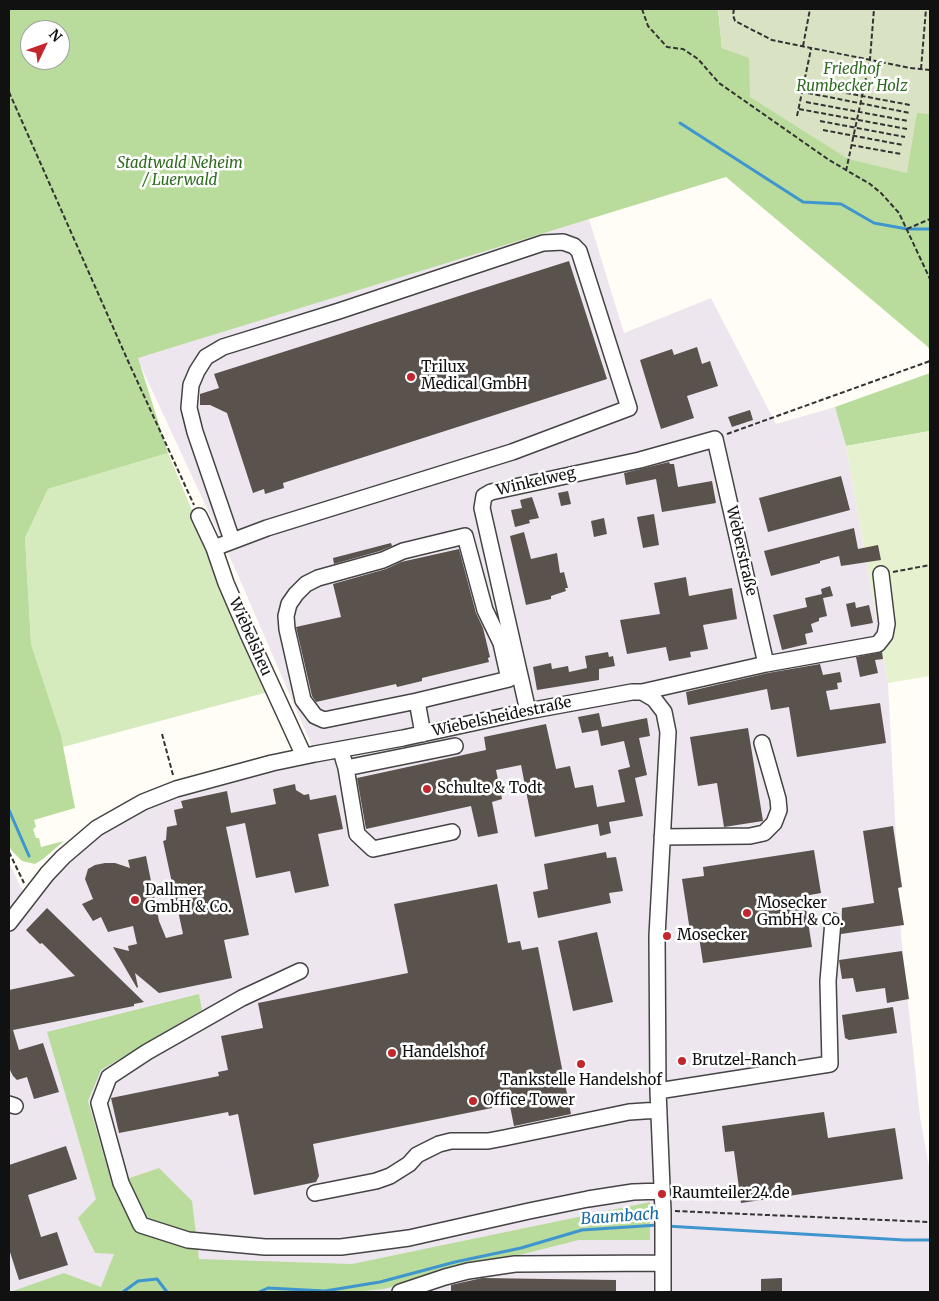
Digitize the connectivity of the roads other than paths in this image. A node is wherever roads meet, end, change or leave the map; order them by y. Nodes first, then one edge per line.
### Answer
1 (715, 438) joint
2 (199, 516) road end
3 (232, 540) junction
4 (214, 548) junction
5 (881, 574) road end
6 (766, 664) junction
7 (642, 692) junction
8 (417, 701) junction
9 (528, 711) junction
10 (423, 734) junction
11 (762, 743) dead end
12 (455, 746) dead end
13 (341, 749) junction
14 (304, 756) junction
15 (346, 768) junction
16 (452, 832) dead end
17 (662, 837) junction
18 (833, 921) dead end
19 (9, 923) edge
20 (300, 971) dead end
21 (658, 1091) junction
22 (659, 1110) junction
23 (662, 1191) junction
24 (315, 1193) dead end
25 (663, 1256) junction
26 (400, 1292) edge
27 (663, 1292) edge

1 - 6 street, Weberstraße
1 - 9 street, Winkelweg
2 - 4 street, Wiebelsheu
3 - 3 street
3 - 4 street
4 - 14 street, Wiebelsheu
5 - 6 street, Wiebelsheidestraße
6 - 7 street, Wiebelsheidestraße
7 - 9 street, Wiebelsheidestraße
7 - 17 street
8 - 8 street
8 - 10 street
9 - 10 street, Wiebelsheidestraße
10 - 13 street, Wiebelsheidestraße
11 - 17 street
12 - 15 street
13 - 14 street, Wiebelsheidestraße
13 - 15 street
14 - 19 street, Wiebelsheidestraße
15 - 16 street
17 - 21 street
18 - 21 street
20 - 23 street
21 - 22 street
22 - 23 street
22 - 24 street
23 - 25 street
25 - 26 street
25 - 27 street

